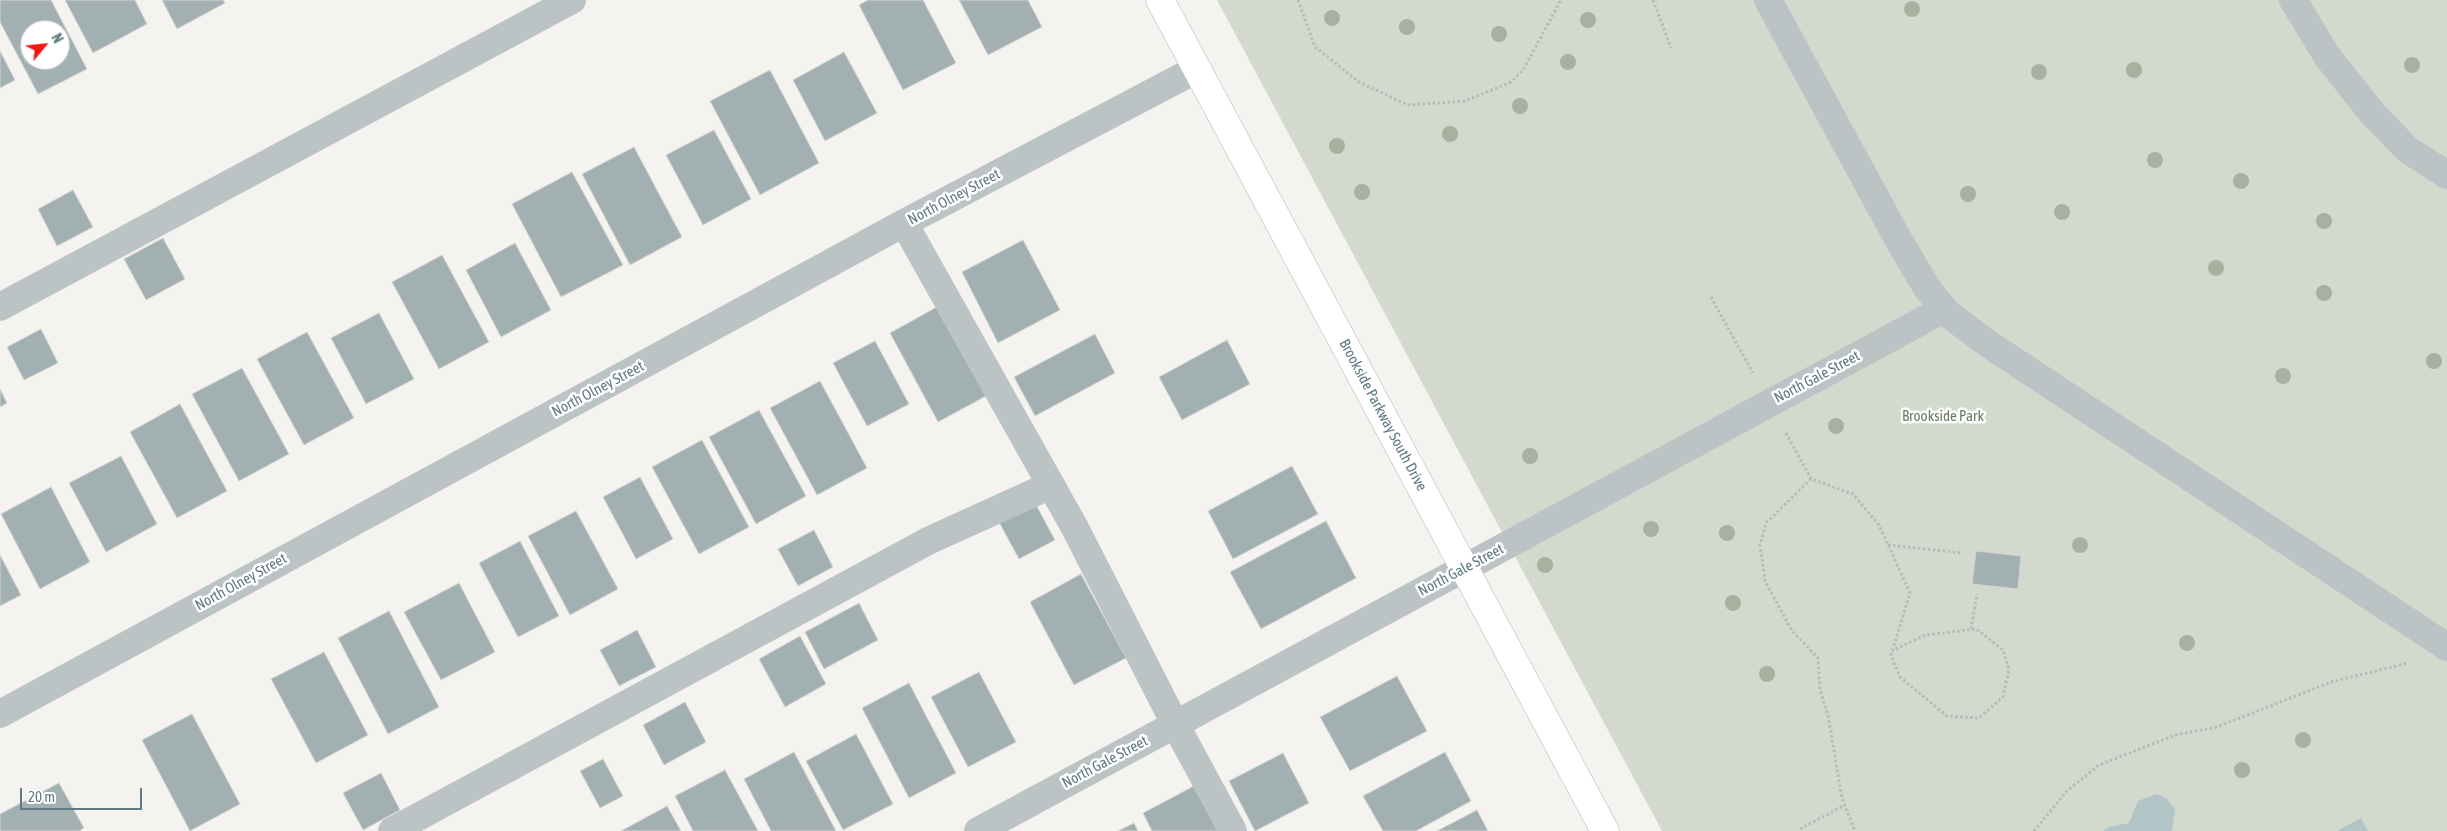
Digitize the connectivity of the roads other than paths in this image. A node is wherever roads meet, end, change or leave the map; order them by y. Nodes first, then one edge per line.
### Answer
1 (572, 0) edge
2 (1160, 0) edge
3 (1768, 0) edge
4 (2293, 0) edge
5 (1198, 69) junction
6 (2447, 176) edge
7 (904, 223) junction
8 (0, 307) edge
9 (1944, 309) junction
10 (1051, 485) junction
11 (1464, 568) junction
12 (2447, 647) edge
13 (0, 714) edge
14 (1175, 724) junction
15 (392, 831) edge
16 (978, 831) edge
17 (1233, 831) edge
18 (1605, 831) edge

1 - 8 street
2 - 5 main road, Brookside Parkway South Drive
3 - 9 street
4 - 6 street
5 - 7 street, North Olney Street
5 - 11 main road, Brookside Parkway South Drive
7 - 10 street
7 - 13 street, North Olney Street
9 - 11 street, North Gale Street
9 - 12 street
10 - 14 street
10 - 15 street
11 - 14 street, North Gale Street
11 - 18 main road, Brookside Parkway South Drive
14 - 16 street, North Gale Street
14 - 17 street

